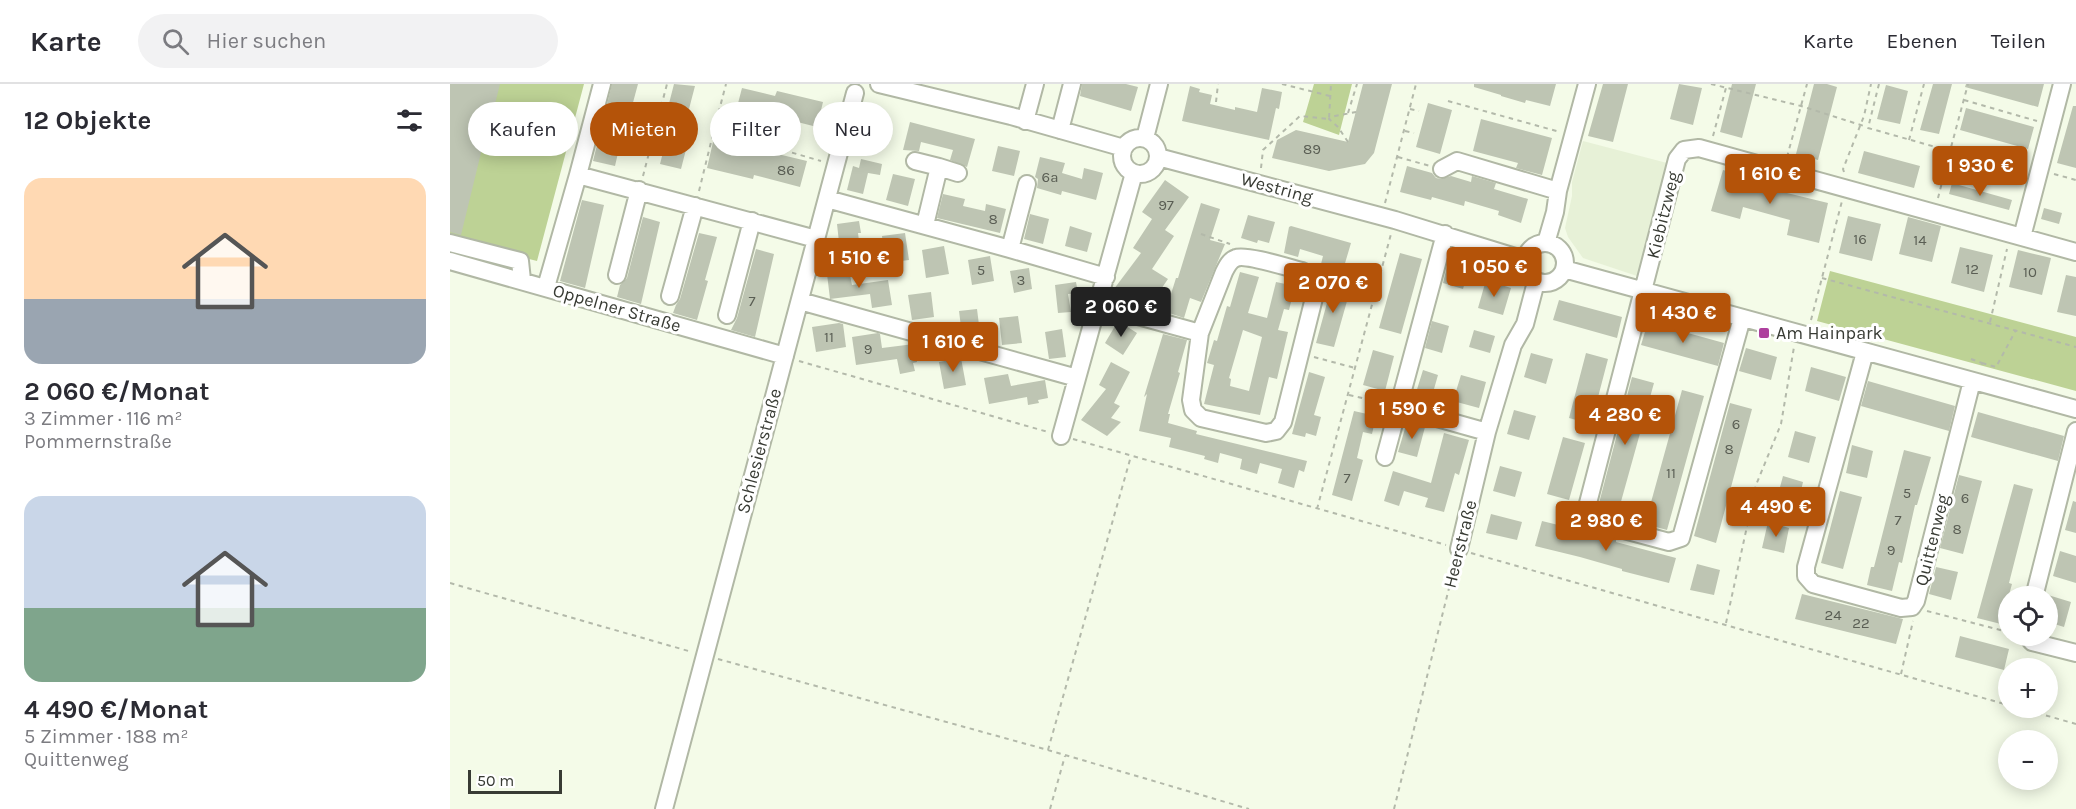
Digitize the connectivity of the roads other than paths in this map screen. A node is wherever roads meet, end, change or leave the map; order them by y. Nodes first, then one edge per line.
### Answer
1 (602, 84) edge
2 (877, 84) edge
3 (1035, 84) edge
4 (1072, 84) edge
5 (1159, 84) edge
6 (1587, 84) edge
7 (2062, 84) edge
8 (850, 89) edge
9 (1025, 121) junction
10 (1060, 130) junction
11 (1145, 138) junction
12 (1124, 148) junction
13 (1158, 157) junction
14 (915, 161) dead end
15 (939, 167) junction
16 (1442, 169) road end
17 (958, 173) dead end
18 (1134, 173) junction
19 (578, 175) junction
20 (1027, 184) dead end
21 (639, 190) junction
22 (1557, 191) junction
23 (827, 199) junction
24 (695, 206) junction
25 (752, 221) junction
26 (925, 225) junction
27 (1445, 234) junction
28 (2016, 236) junction
29 (816, 239) junction
30 (450, 243) edge
31 (1546, 243) junction
32 (1010, 249) junction
33 (2076, 252) edge
34 (1525, 260) junction
35 (450, 261) edge
36 (1564, 269) junction
37 (617, 275) dead end
38 (1106, 278) junction
39 (522, 280) junction
40 (1536, 282) junction
41 (546, 287) junction
42 (1643, 291) junction
43 (670, 296) dead end
44 (800, 301) junction
45 (1098, 305) junction
46 (727, 315) dead end
47 (1742, 318) junction
48 (1200, 333) junction
49 (1865, 352) junction
50 (785, 356) junction
51 (1077, 378) junction
52 (1972, 381) junction
53 (1398, 406) junction
54 (2076, 409) edge
55 (2076, 430) edge
56 (1487, 432) junction
57 (1061, 436) road end
58 (1384, 457) dead end
59 (1459, 549) road end
60 (2037, 586) edge
61 (2047, 646) edge
62 (2076, 654) edge
63 (664, 809) edge

1 - 19 street
2 - 8 street
2 - 9 street
3 - 9 street
4 - 10 street
5 - 11 street
6 - 22 street
7 - 28 street
8 - 23 street, Schlesierstraße
9 - 10 street
10 - 12 street
11 - 12 street
11 - 13 street
12 - 18 street
13 - 18 street
13 - 27 street, Westring
14 - 15 street
15 - 17 street
15 - 26 street
16 - 22 street
18 - 38 street
19 - 21 street
19 - 41 street
20 - 32 street
21 - 24 street
21 - 37 street
22 - 31 street
23 - 26 street
23 - 29 street, Schlesierstraße
24 - 25 street
24 - 43 street
25 - 29 street
25 - 46 street
26 - 32 street
27 - 34 street, Westring
27 - 53 street
28 - 33 street, Kiebitzweg
28 - 42 street, Kiebitzweg
29 - 44 street, Schlesierstraße
30 - 39 street
31 - 34 street
31 - 36 street
32 - 38 street
34 - 40 street
35 - 39 street, Oppelner Straße
36 - 40 street
36 - 42 street
38 - 45 street
39 - 41 street, Oppelner Straße
40 - 56 street, Heerstraße
41 - 50 street, Oppelner Straße
42 - 47 street
42 - 47 street, Kiebitzweg
44 - 50 street, Schlesierstraße
44 - 51 street
45 - 48 street
45 - 51 street
47 - 49 street
48 - 48 street
49 - 52 street
49 - 52 street, Quittenweg
50 - 63 street, Schlesierstraße
51 - 57 street
52 - 54 street
53 - 56 street
53 - 58 street
55 - 60 street
56 - 59 street, Heerstraße
61 - 62 street

